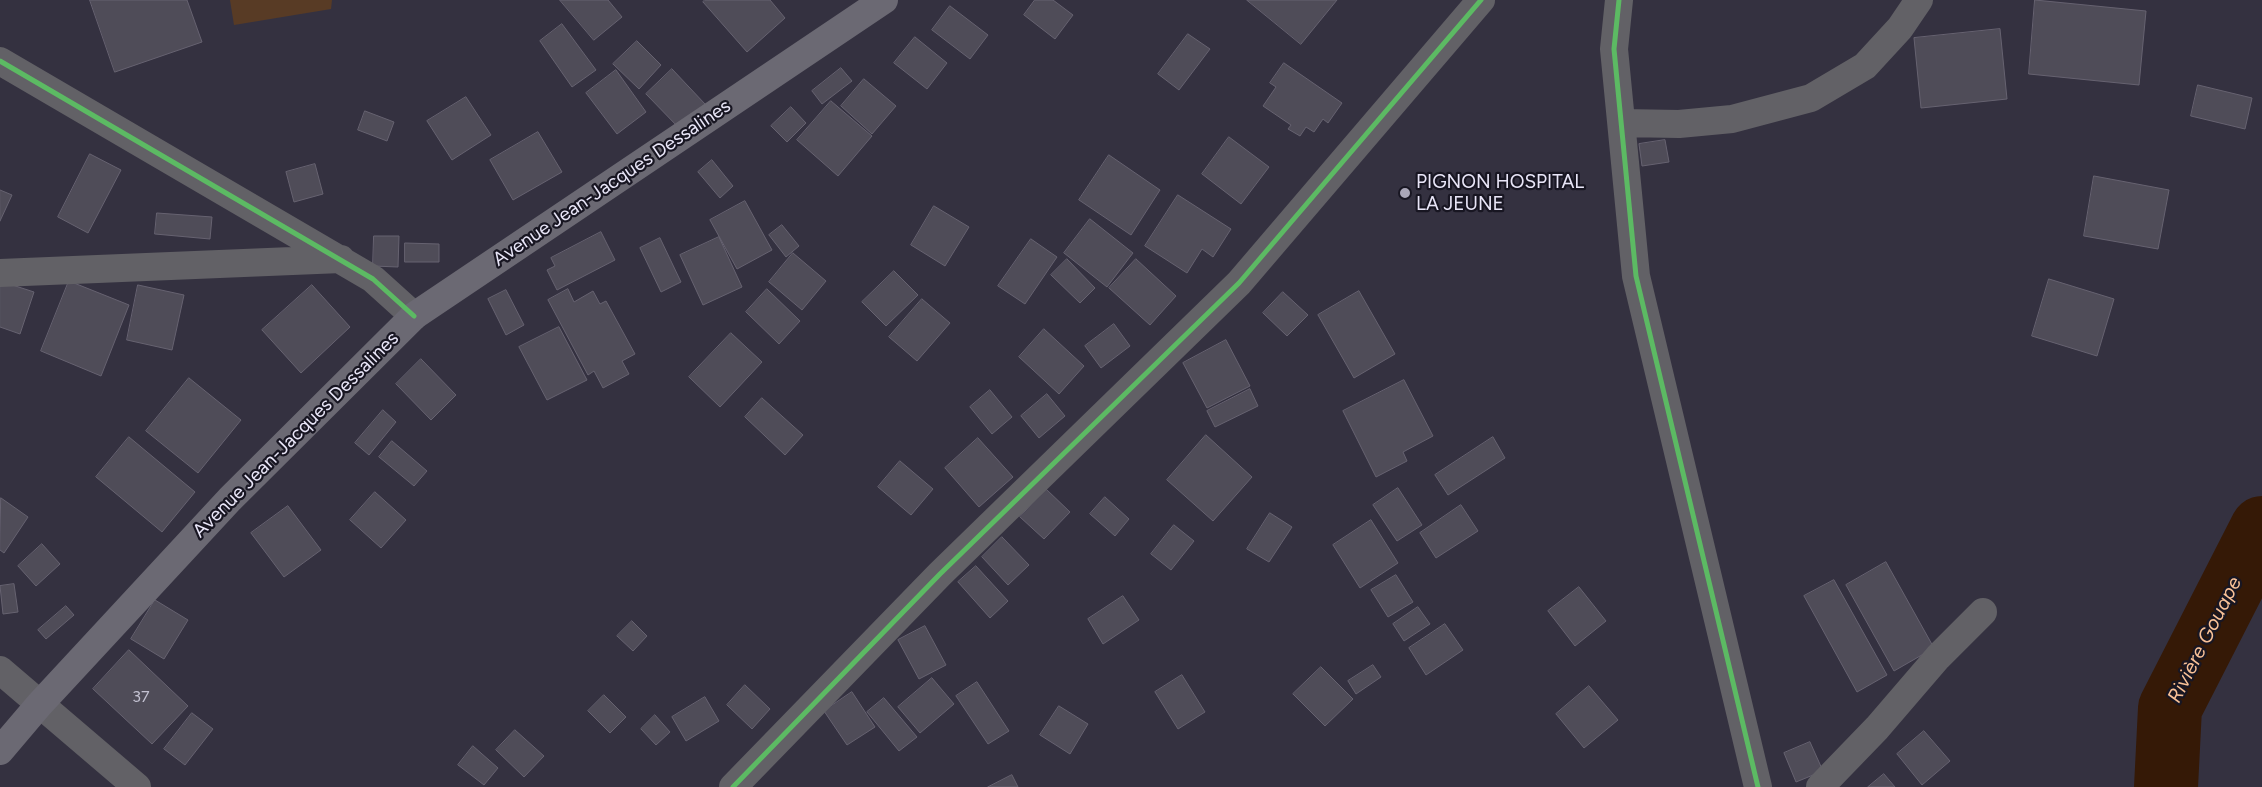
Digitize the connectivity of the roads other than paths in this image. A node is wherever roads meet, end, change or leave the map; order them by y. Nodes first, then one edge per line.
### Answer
1 (884, 0) edge
2 (1480, 0) edge
3 (1619, 0) edge
4 (1919, 0) edge
5 (0, 61) edge
6 (1622, 123) junction
7 (341, 259) junction
8 (0, 273) edge
9 (414, 316) junction
10 (1983, 612) dead end
11 (0, 670) edge
12 (39, 705) junction
13 (0, 751) edge
14 (137, 787) edge
15 (733, 787) edge
16 (1758, 787) edge
17 (1820, 787) edge

1 - 9 main road, Avenue Jean-Jacques Dessalines
2 - 15 street
3 - 6 street
4 - 6 street
5 - 7 street
6 - 16 street
7 - 8 street
7 - 9 street
9 - 12 main road, Avenue Jean-Jacques Dessalines
10 - 17 street
11 - 12 street
12 - 13 main road, Avenue Jean-Jacques Dessalines
12 - 14 street

